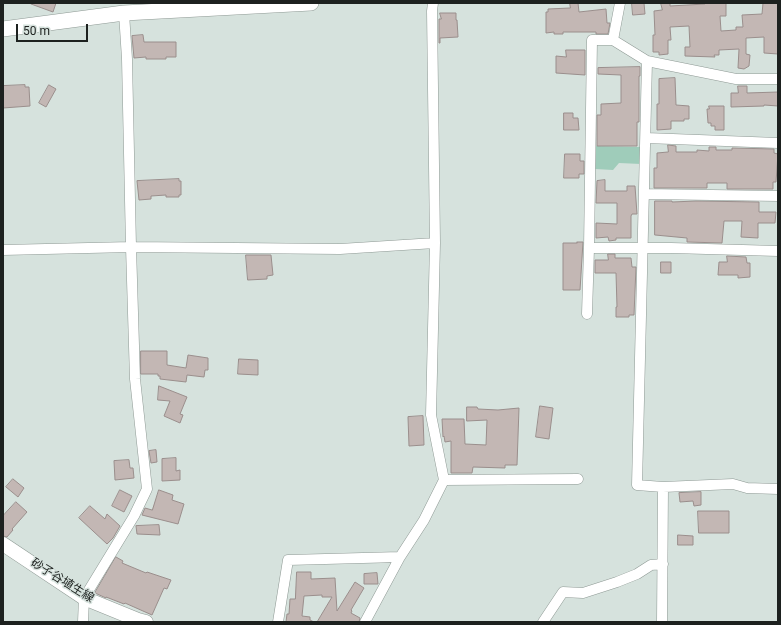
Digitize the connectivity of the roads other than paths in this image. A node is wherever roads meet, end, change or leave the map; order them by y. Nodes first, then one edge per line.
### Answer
1 (311, 3) edge
2 (433, 3) edge
3 (620, 3) edge
4 (124, 13) junction
5 (3, 29) edge
6 (613, 40) junction
7 (648, 61) junction
8 (778, 80) edge
9 (646, 138) junction
10 (778, 143) edge
11 (645, 194) junction
12 (778, 196) edge
13 (435, 243) junction
14 (643, 247) junction
15 (131, 248) junction
16 (589, 248) junction
17 (3, 250) edge
18 (778, 251) edge
19 (587, 314) dead end
20 (578, 479) dead end
21 (444, 480) junction
22 (663, 487) junction
23 (778, 489) edge
24 (3, 544) edge
25 (400, 557) junction
26 (663, 564) junction
27 (84, 598) junction
28 (83, 622) edge
29 (146, 622) edge
30 (278, 622) edge
31 (365, 622) edge
32 (543, 622) edge
33 (662, 622) edge

1 - 4 main road
2 - 13 street
3 - 6 street
4 - 5 main road
4 - 15 street
6 - 7 street
6 - 16 street
7 - 8 street
7 - 9 street
9 - 10 street
9 - 11 street
11 - 12 street
11 - 14 street
13 - 15 street
13 - 21 street
14 - 16 street
14 - 18 street
14 - 22 street
15 - 17 street
15 - 27 street
16 - 19 street
20 - 21 street
21 - 25 street
22 - 23 street
22 - 26 street
24 - 27 main road, 砂子谷埴生線
25 - 30 street
25 - 31 street
26 - 32 street
26 - 33 street
27 - 28 street
27 - 29 main road, 砂子谷埴生線

